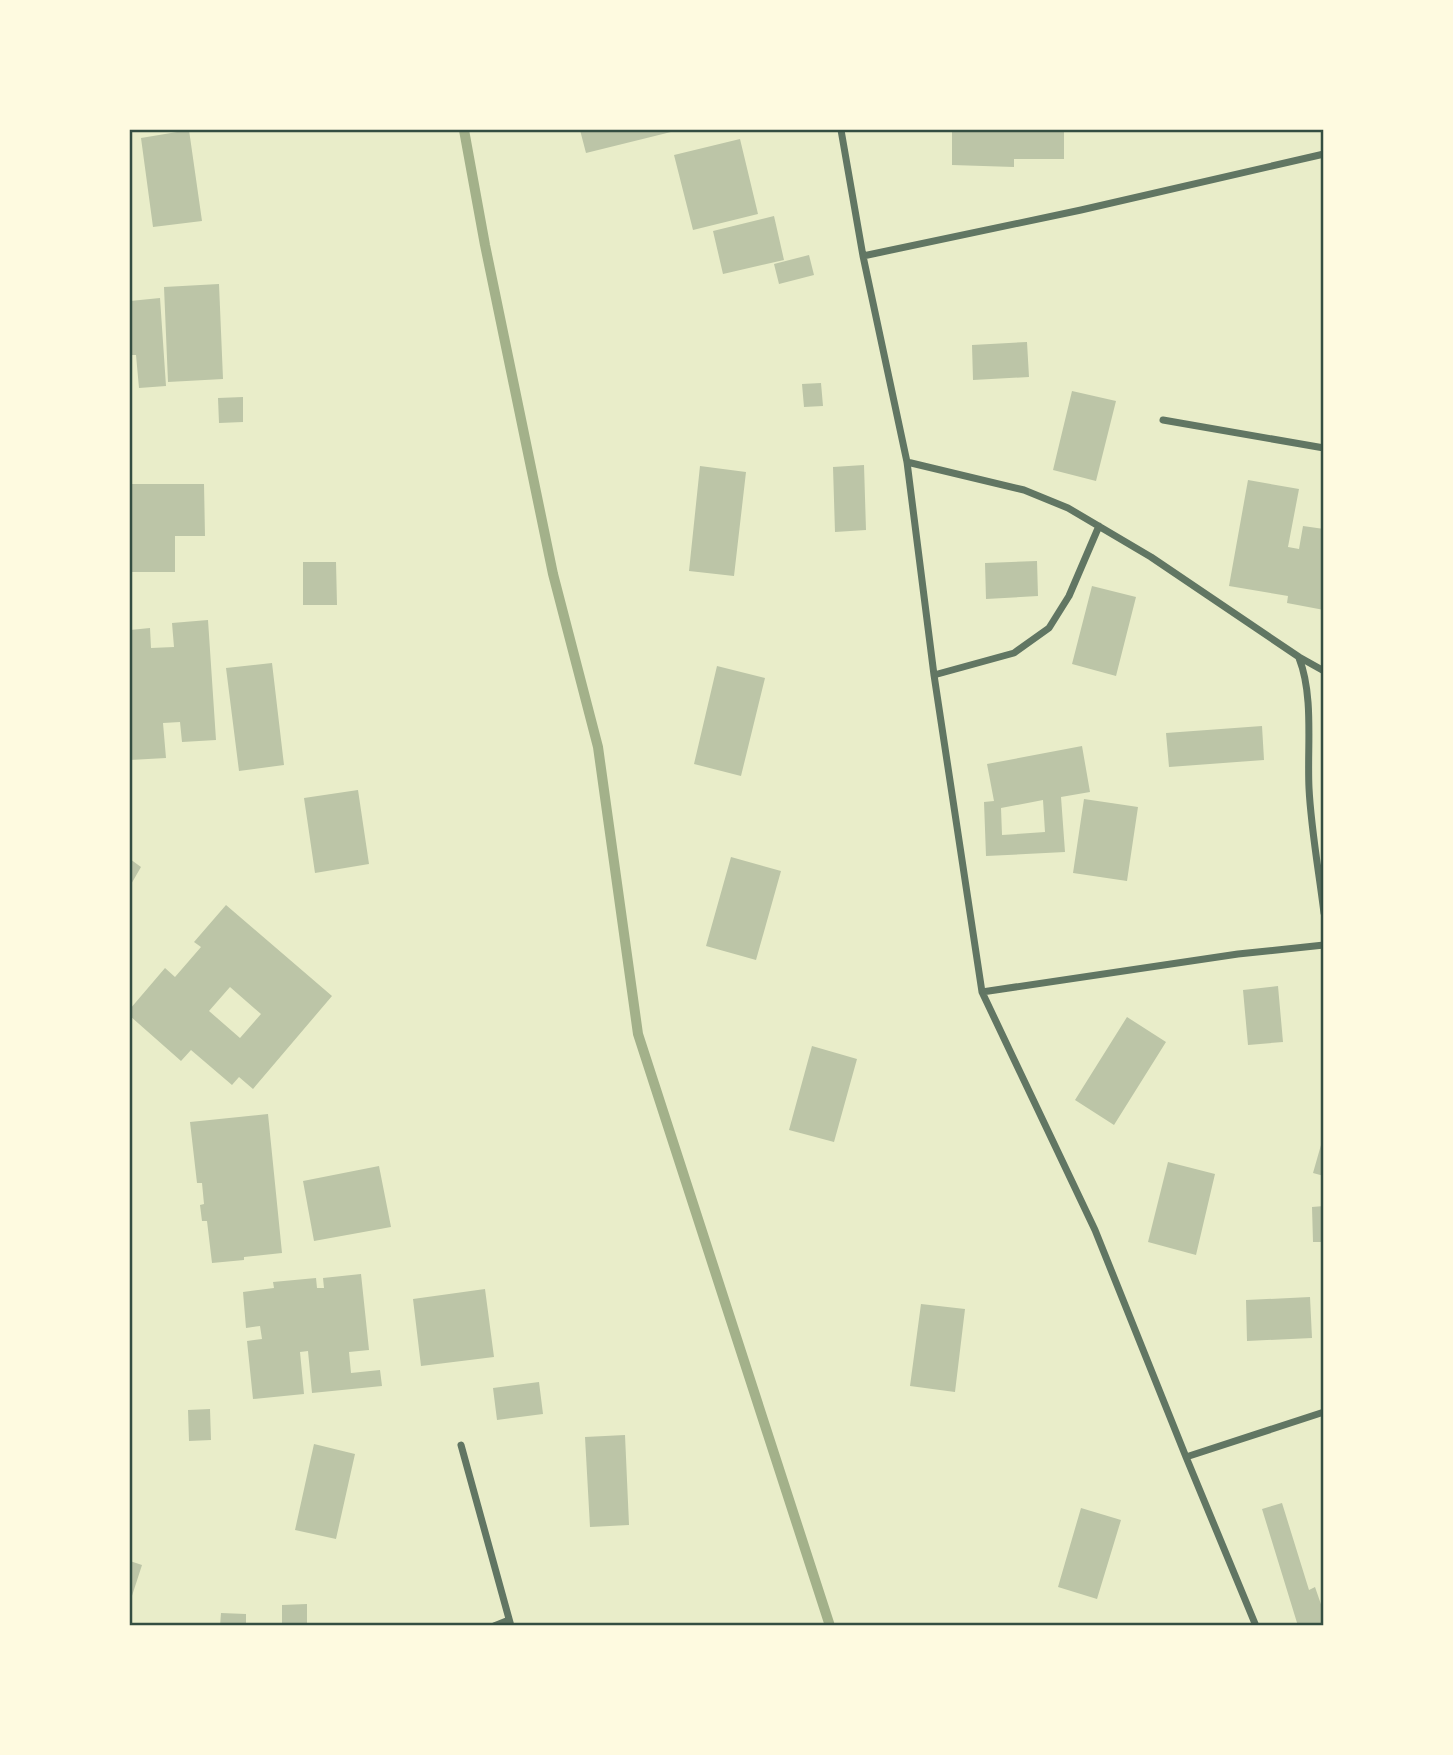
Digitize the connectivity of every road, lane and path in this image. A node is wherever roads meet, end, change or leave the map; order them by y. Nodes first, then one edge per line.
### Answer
1 (841, 130) edge
2 (1324, 154) edge
3 (863, 256) junction
4 (1163, 420) dead end
5 (1324, 448) edge
6 (907, 463) junction
7 (1099, 526) junction
8 (1299, 657) junction
9 (1324, 671) edge
10 (934, 675) junction
11 (1324, 913) edge
12 (1324, 945) edge
13 (982, 992) junction
14 (1324, 1412) edge
15 (461, 1445) dead end
16 (1186, 1457) junction
17 (510, 1623) edge
18 (494, 1626) edge
19 (1256, 1626) edge

1 - 3 street
2 - 3 street
3 - 6 street
4 - 5 street
6 - 7 street
6 - 10 street
7 - 8 street
7 - 10 street
8 - 9 street
8 - 11 street
10 - 13 street
12 - 13 street
13 - 16 street
14 - 16 street
15 - 17 street
16 - 19 street
17 - 18 street

